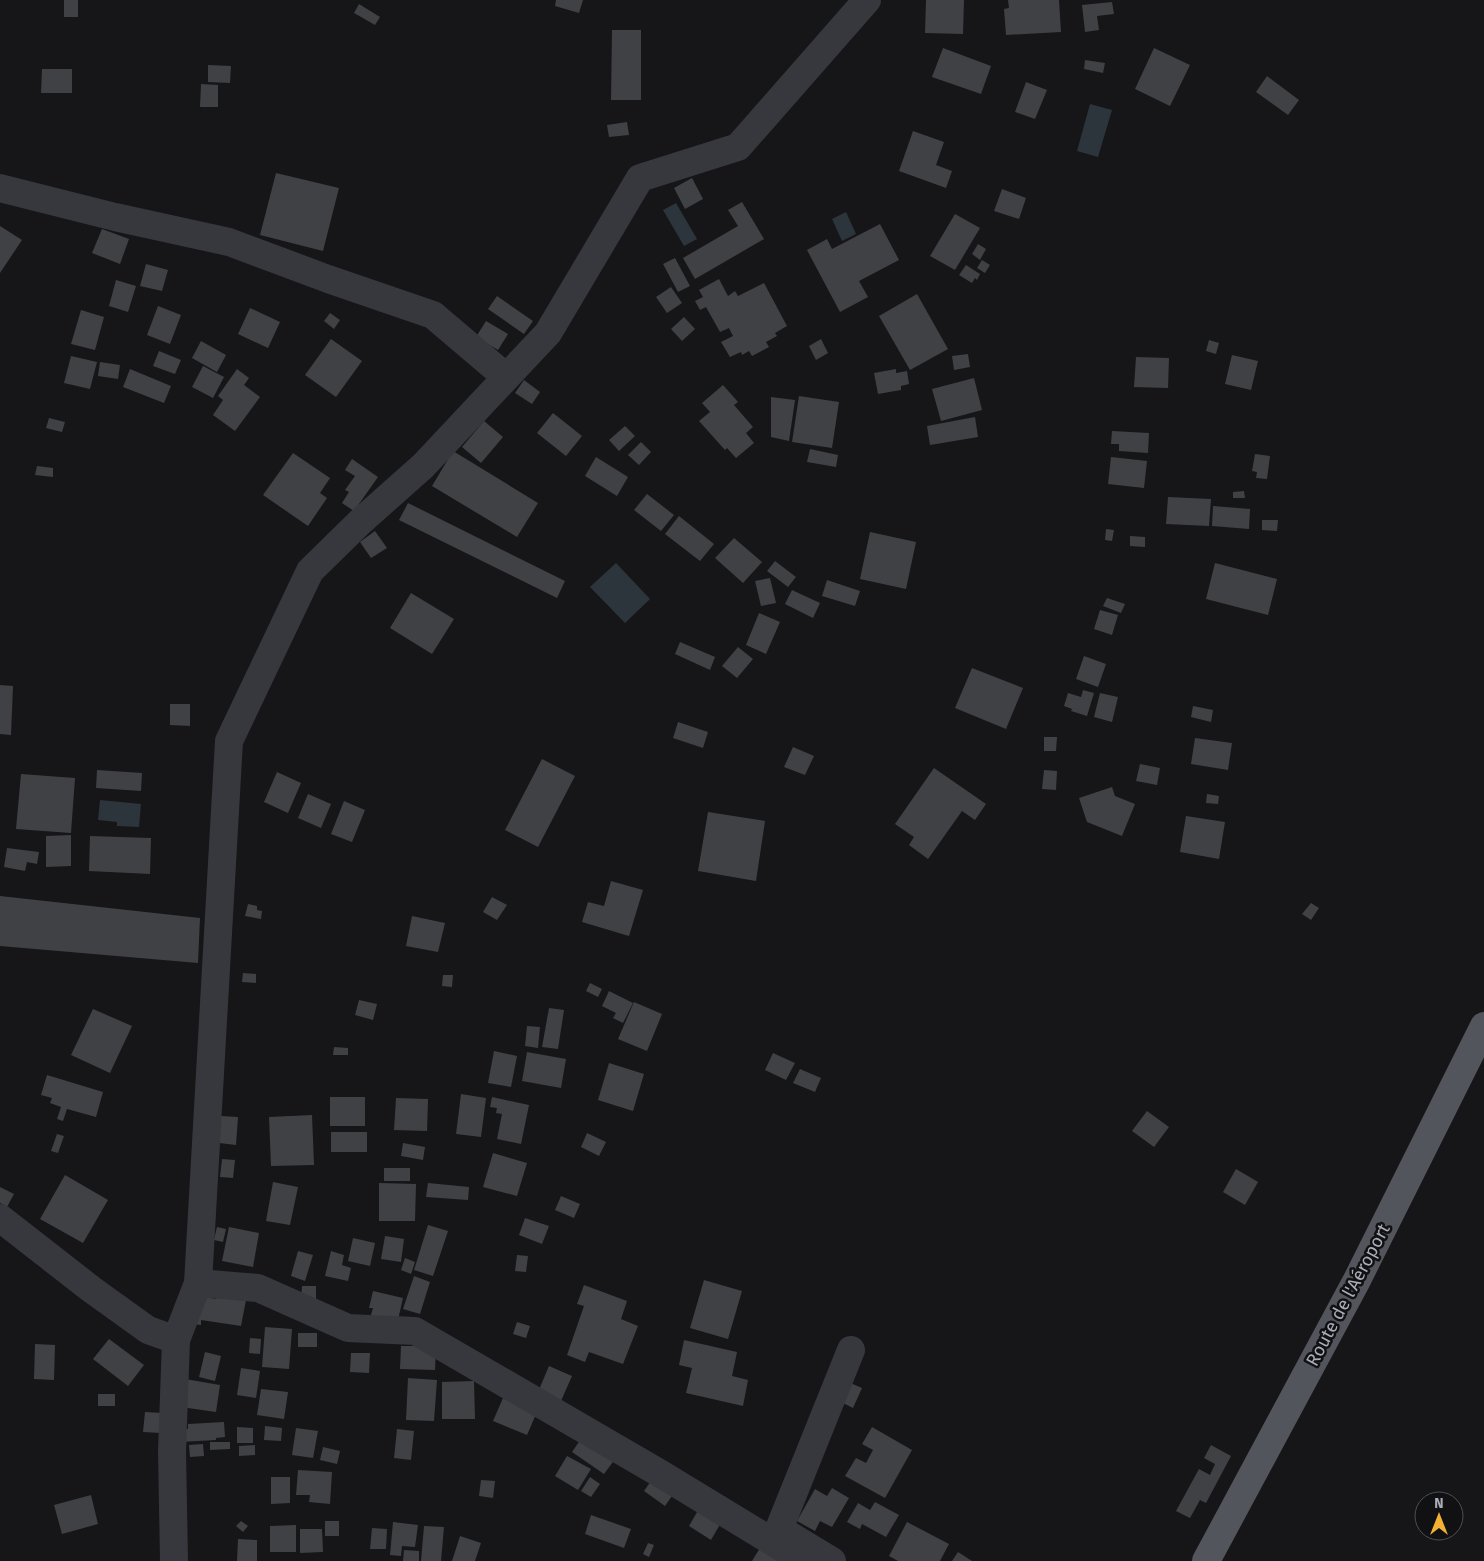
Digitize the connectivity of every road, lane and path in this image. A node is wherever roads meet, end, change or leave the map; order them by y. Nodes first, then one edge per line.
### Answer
1 (866, 0) edge
2 (0, 188) edge
3 (506, 377) junction
4 (1484, 1026) edge
5 (0, 1218) edge
6 (198, 1283) junction
7 (176, 1340) junction
8 (851, 1350) dead end
9 (664, 1460) dead end
10 (779, 1529) junction
11 (174, 1561) edge
12 (804, 1561) edge
13 (832, 1561) edge
14 (1206, 1561) edge

1 - 3 street
2 - 3 street
3 - 6 street
4 - 14 main road, Route de l'Aéroport
5 - 7 street
6 - 7 street
6 - 12 street
7 - 11 street
8 - 10 street
9 - 10 street
10 - 13 street

